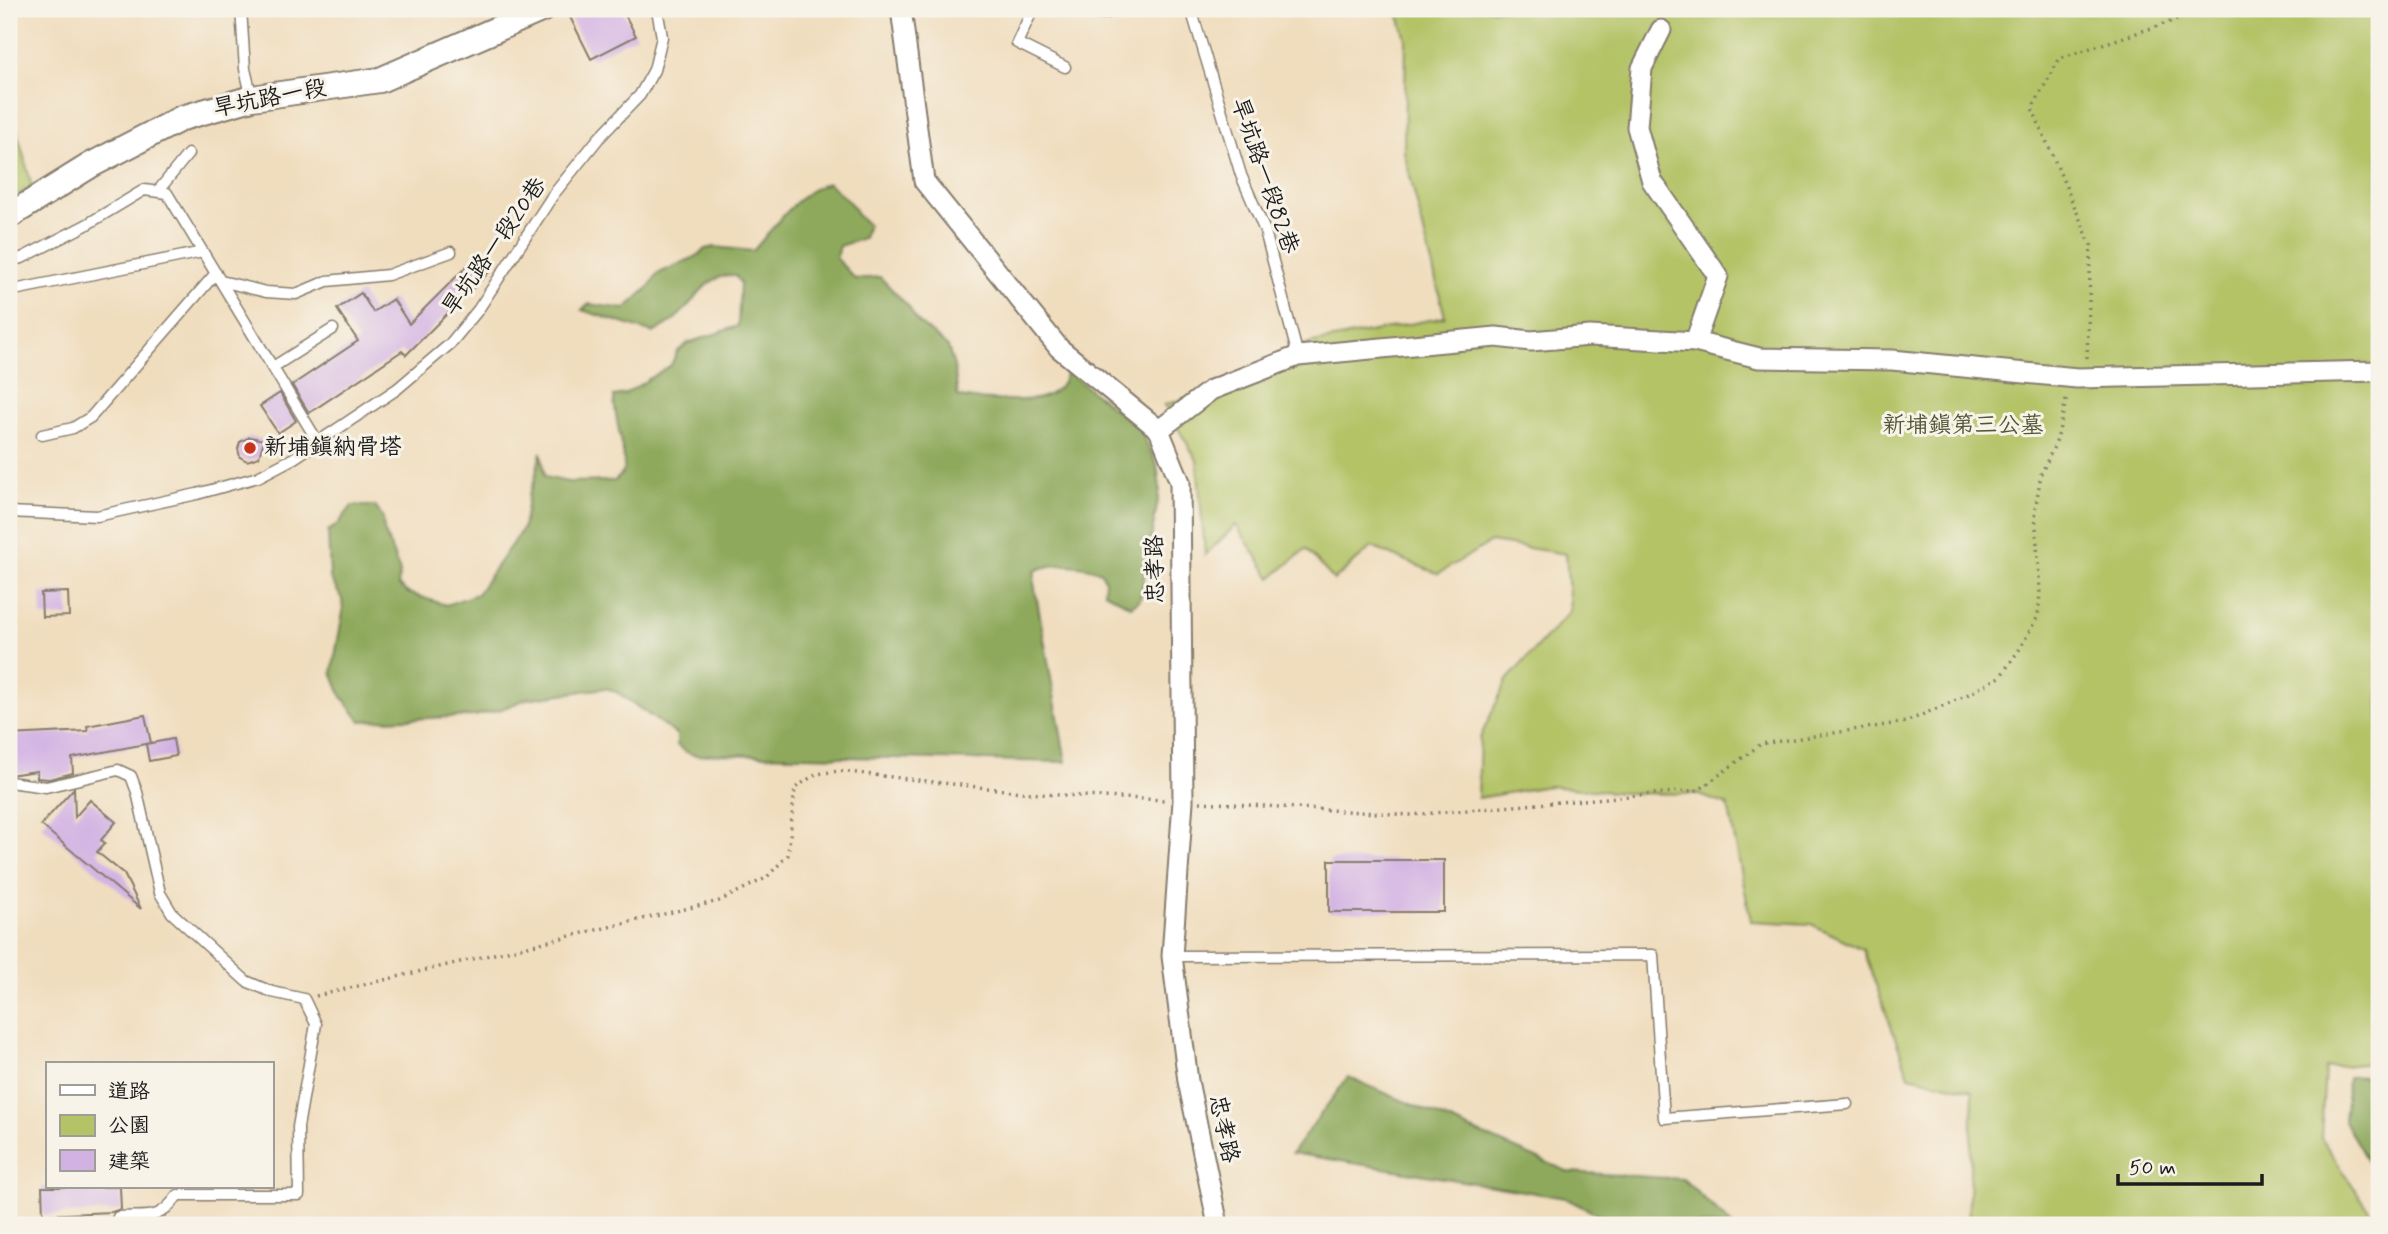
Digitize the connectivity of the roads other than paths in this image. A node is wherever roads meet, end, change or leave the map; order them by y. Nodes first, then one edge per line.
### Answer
1 (241, 9) edge
2 (543, 9) edge
3 (657, 9) edge
4 (901, 9) edge
5 (1033, 9) edge
6 (1081, 9) edge
7 (1120, 9) edge
8 (1191, 9) edge
9 (1661, 30) dead end
10 (1065, 67) dead end
11 (252, 98) junction
12 (188, 153) dead end
13 (158, 191) junction
14 (9, 216) edge
15 (203, 252) junction
16 (451, 252) dead end
17 (9, 260) edge
18 (218, 277) junction
19 (9, 291) edge
20 (333, 329) dead end
21 (1695, 342) junction
22 (1298, 356) junction
23 (273, 367) junction
24 (2379, 371) edge
25 (1159, 430) junction
26 (43, 435) dead end
27 (318, 442) junction
28 (9, 512) edge
29 (9, 782) edge
30 (1172, 956) junction
31 (1847, 1104) dead end
32 (118, 1217) dead end
33 (1218, 1225) edge

1 - 11 lane
2 - 11 street, 旱坑路一段
3 - 27 lane, 旱坑路一段20巷
4 - 25 street, 忠孝路
5 - 10 lane
6 - 7 lane
8 - 22 lane, 旱坑路一段82巷
9 - 21 street
11 - 14 street, 旱坑路一段
12 - 13 lane
13 - 15 lane
13 - 17 lane
15 - 18 lane
15 - 19 lane
16 - 18 lane
18 - 23 lane
18 - 26 lane
20 - 23 lane
21 - 22 street
21 - 24 street
22 - 25 street
23 - 27 lane
25 - 30 street, 忠孝路
27 - 28 lane, 旱坑路一段20巷
29 - 32 lane
30 - 31 lane
30 - 33 street, 忠孝路

